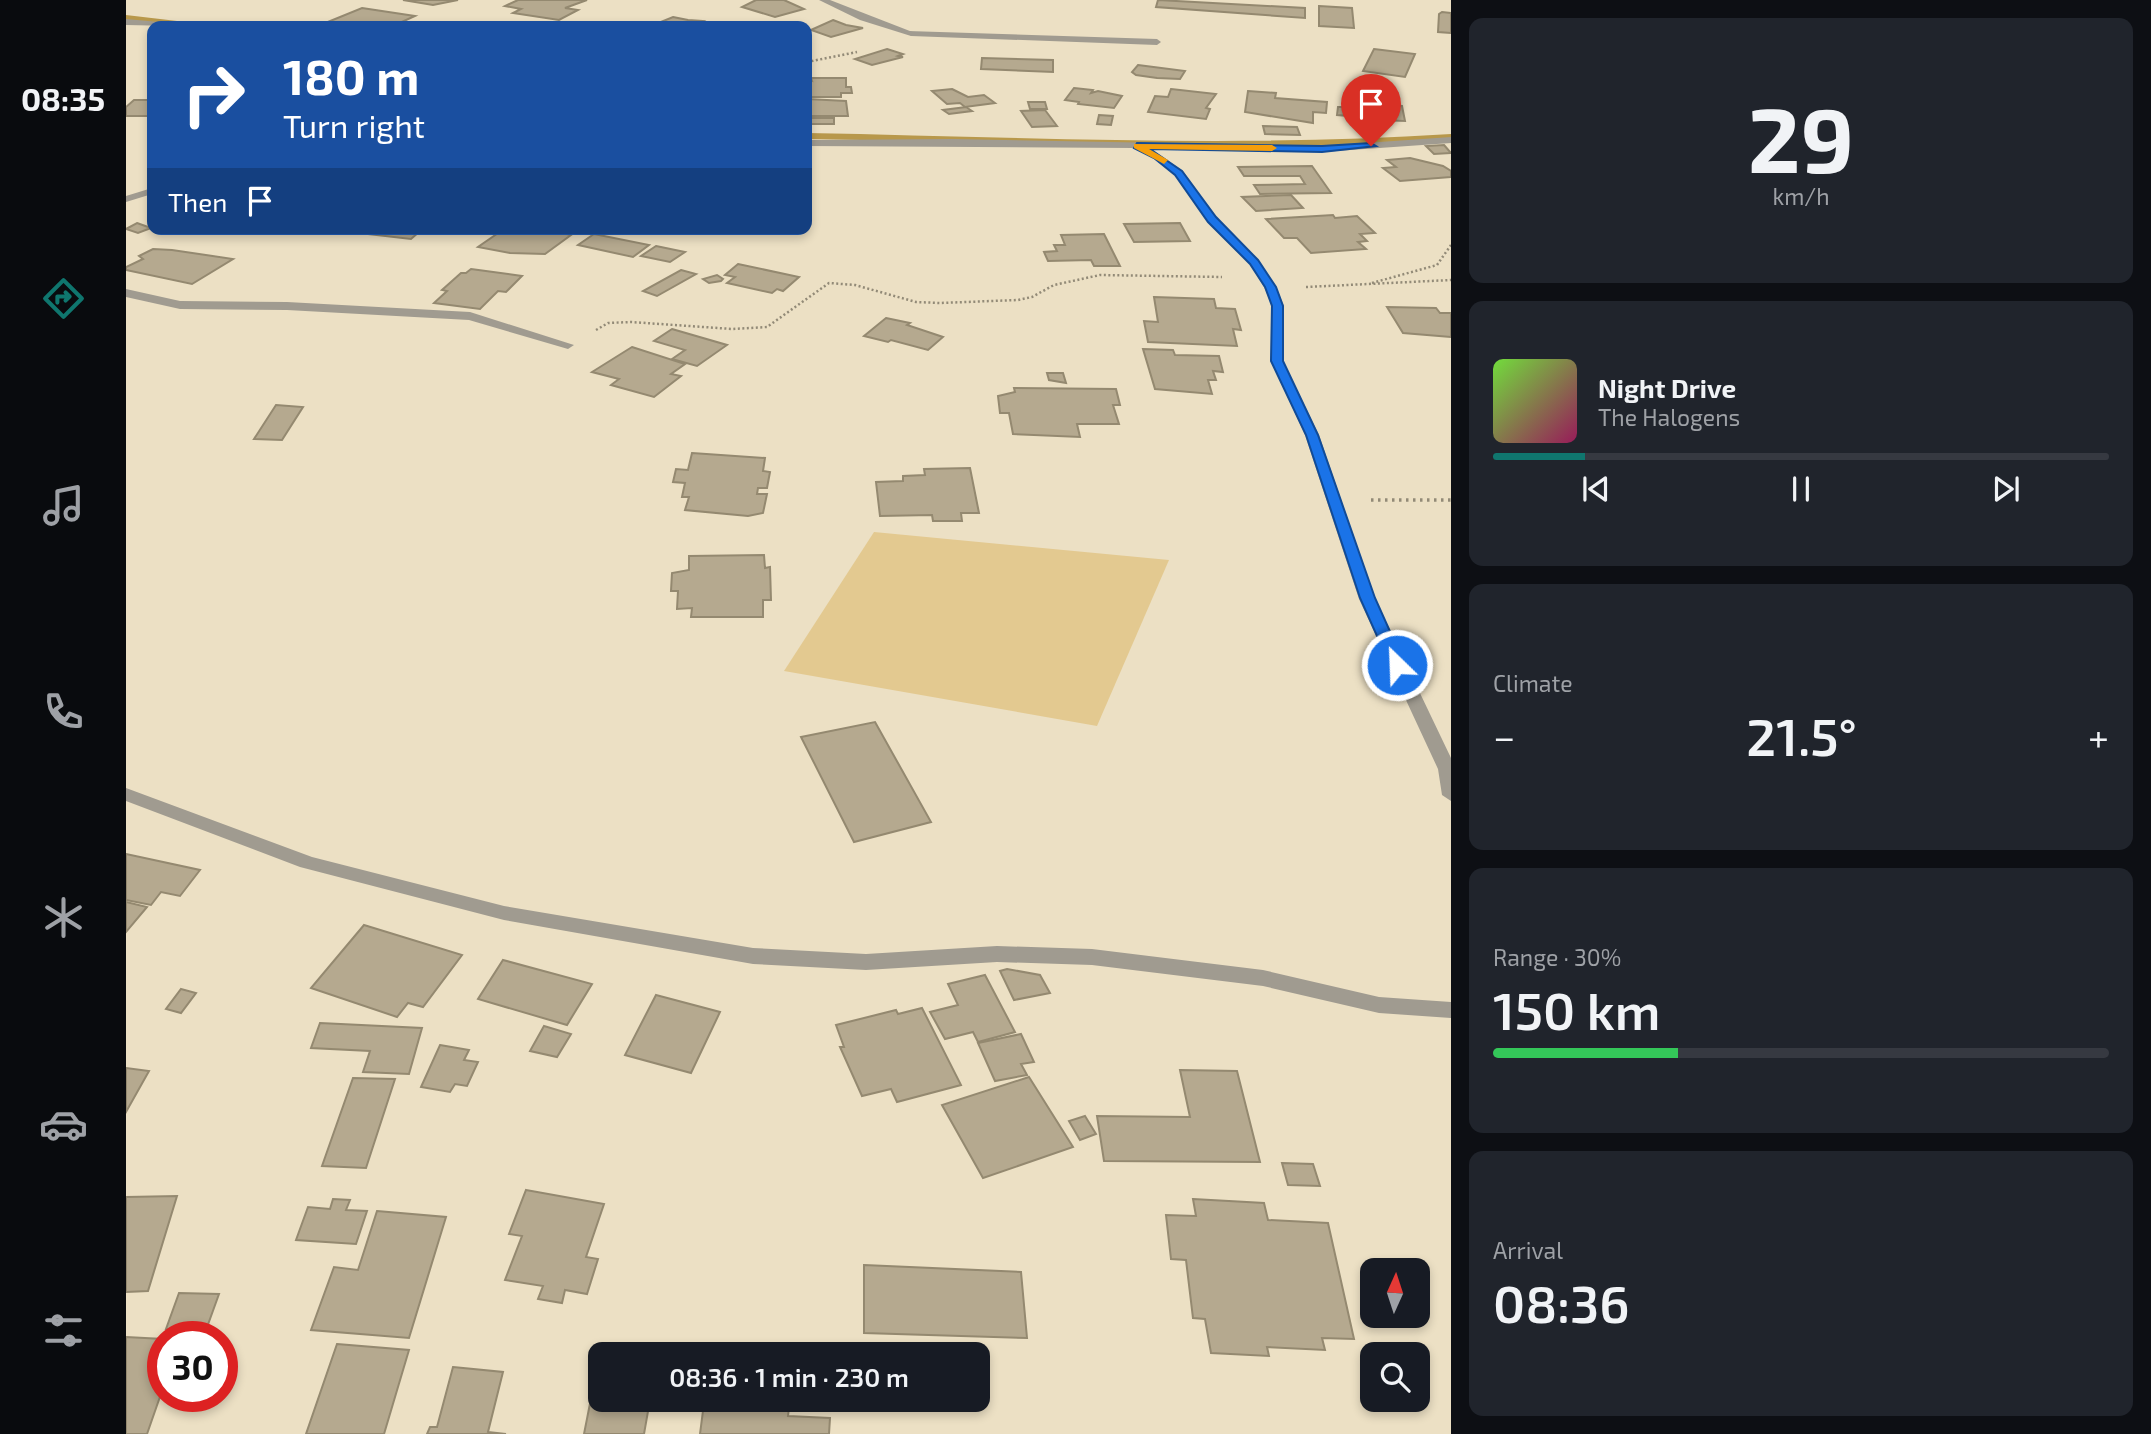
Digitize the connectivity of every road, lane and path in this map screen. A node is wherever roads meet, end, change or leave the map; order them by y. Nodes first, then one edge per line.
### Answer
1 (823, 0) edge
2 (126, 22) edge
3 (147, 24) edge
4 (1157, 42) dead end
5 (1451, 140) edge
6 (812, 143) edge
7 (1137, 146) junction
8 (147, 193) edge
9 (126, 200) edge
10 (1451, 245) edge
11 (1451, 280) edge
12 (1267, 281) junction
13 (1365, 286) junction
14 (126, 293) edge
15 (568, 345) joint
16 (1335, 499) junction
17 (1451, 500) edge
18 (1449, 769) edge
19 (126, 794) edge
20 (1451, 795) edge
21 (1451, 1010) edge

1 - 4 street
2 - 3 street
5 - 7 street
6 - 7 street
7 - 12 street
8 - 9 street
10 - 13 path
11 - 13 path
12 - 13 path
12 - 15 path
12 - 16 street
14 - 15 street
16 - 17 path
16 - 18 street
18 - 20 street
19 - 21 street

